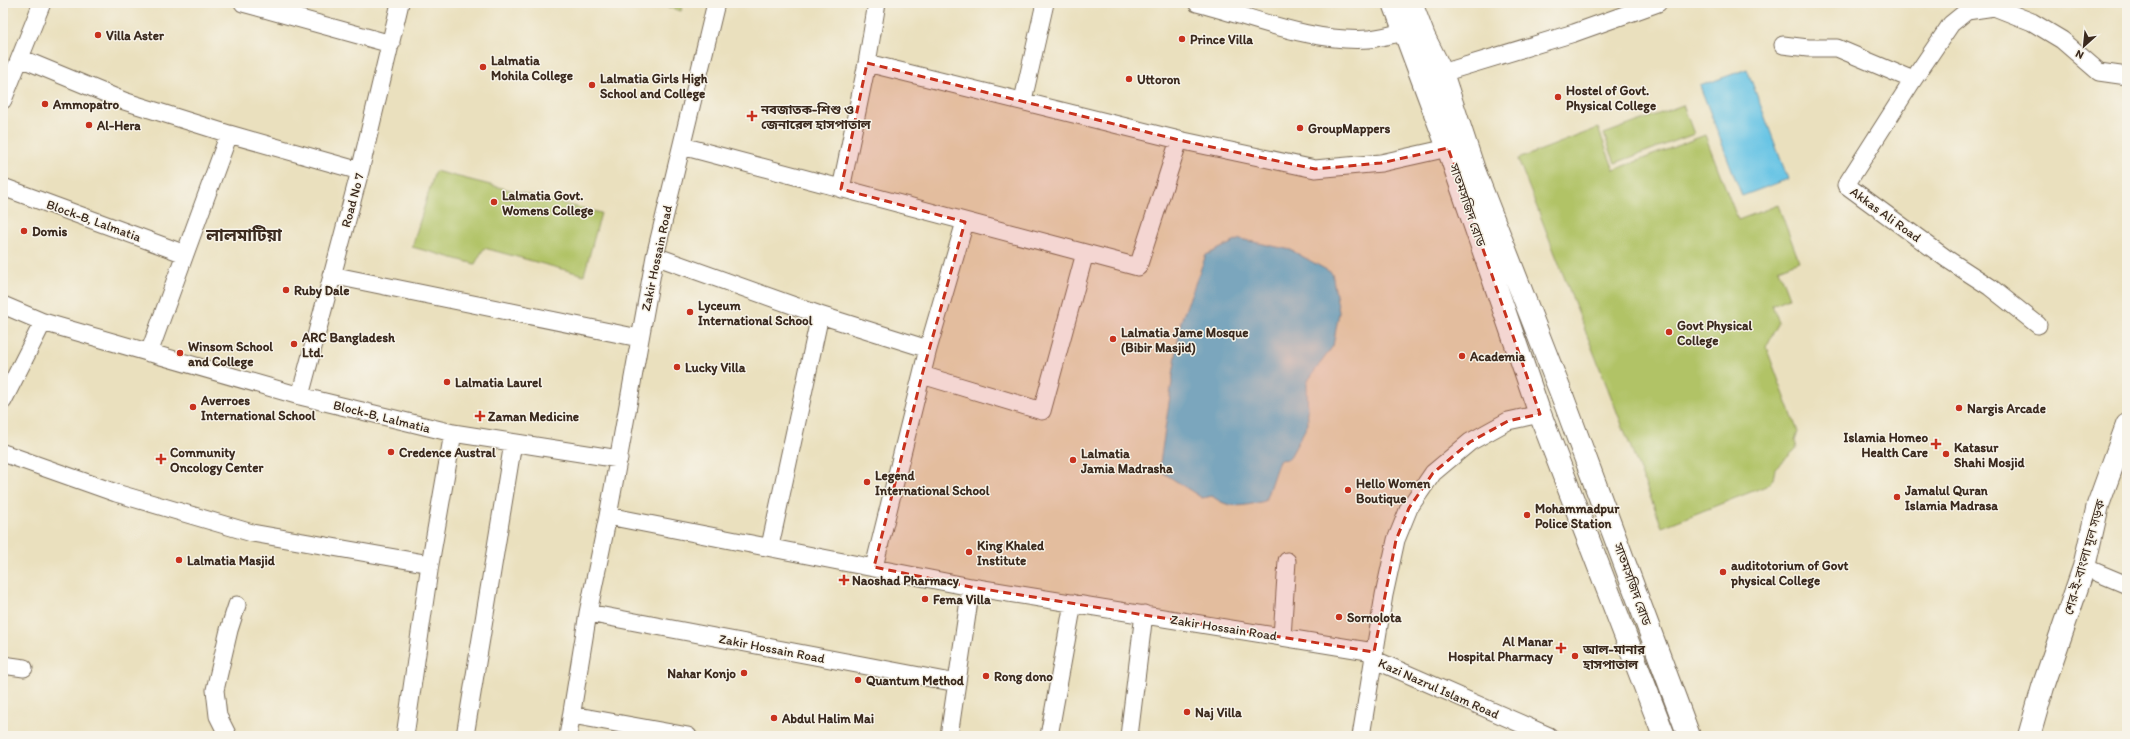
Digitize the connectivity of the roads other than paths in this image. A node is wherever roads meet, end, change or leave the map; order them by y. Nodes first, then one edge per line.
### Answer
1 (42, 3) edge
2 (243, 3) edge
3 (400, 3) edge
4 (716, 3) edge
5 (877, 3) edge
6 (1045, 3) edge
7 (1200, 3) edge
8 (1394, 3) edge
9 (1411, 3) edge
10 (1658, 3) edge
11 (1995, 5) edge
12 (1963, 7) edge
13 (1405, 32) junction
14 (391, 44) junction
15 (1783, 45) dead end
16 (20, 58) junction
17 (867, 63) junction
18 (1442, 73) junction
19 (2127, 76) edge
20 (1913, 80) junction
21 (3, 100) edge
22 (1023, 100) junction
23 (229, 134) junction
24 (1179, 140) junction
25 (682, 146) junction
26 (1448, 148) junction
27 (360, 171) junction
28 (3, 187) edge
29 (841, 189) junction
30 (965, 222) junction
31 (1085, 253) junction
32 (185, 254) junction
33 (655, 256) junction
34 (331, 275) junction
35 (3, 306) edge
36 (820, 315) junction
37 (43, 322) junction
38 (2038, 325) dead end
39 (639, 338) junction
40 (928, 349) junction
41 (149, 354) junction
42 (922, 375) junction
43 (300, 396) junction
44 (3, 401) edge
45 (1565, 404) junction
46 (1540, 414) junction
47 (2127, 424) edge
48 (454, 433) junction
49 (513, 443) junction
50 (3, 453) edge
51 (619, 459) junction
52 (608, 516) junction
53 (770, 546) junction
54 (1287, 561) dead end
55 (430, 564) junction
56 (874, 567) junction
57 (2084, 567) junction
58 (2127, 585) edge
59 (971, 587) junction
60 (1073, 603) junction
61 (237, 605) dead end
62 (588, 613) junction
63 (1144, 614) junction
64 (1282, 637) junction
65 (1374, 655) junction
66 (3, 666) edge
67 (24, 668) dead end
68 (957, 682) junction
69 (572, 715) junction
70 (228, 736) edge
71 (405, 736) edge
72 (465, 736) edge
73 (568, 736) edge
74 (688, 736) edge
75 (949, 736) edge
76 (1049, 736) edge
77 (1129, 736) edge
78 (1361, 736) edge
79 (1549, 736) edge
80 (1664, 736) edge
81 (1689, 736) edge
82 (2029, 736) edge

1 - 16 street
2 - 14 street
3 - 14 street, Road No 7
4 - 25 street, Zakir Hossain Road
5 - 17 street
6 - 22 street
7 - 13 street
8 - 13 main road, সাতমসজিদ রোড
9 - 18 main road, সাতমসজিদ রোড
10 - 18 street
11 - 12 street
11 - 19 street
12 - 20 street, Akkas Ali Road
13 - 26 main road, সাতমসজিদ রোড
14 - 27 street, Road No 7
15 - 20 street
16 - 21 street
16 - 23 street
17 - 22 street
17 - 29 street
18 - 45 main road, সাতমসজিদ রোড
20 - 38 street, Akkas Ali Road
22 - 24 street
23 - 27 street
23 - 32 street
24 - 26 street
24 - 31 street
25 - 29 street
25 - 33 street, Zakir Hossain Road
26 - 46 main road, সাতমসজিদ রোড
27 - 34 street, Road No 7
28 - 32 street, Block-B, Lalmatia
29 - 30 street
30 - 31 street
30 - 40 street
31 - 42 street
32 - 41 street
33 - 36 street
33 - 39 street, Zakir Hossain Road
34 - 39 street
34 - 43 street, Road No 7
35 - 37 street, Block-B, Lalmatia
36 - 40 street
36 - 53 street
37 - 41 street, Block-B, Lalmatia
37 - 44 street
39 - 51 street, Zakir Hossain Road
40 - 42 street
41 - 43 street, Block-B, Lalmatia
42 - 56 street
43 - 48 street, Block-B, Lalmatia
45 - 46 main road
45 - 81 main road, সাতমসজিদ রোড
46 - 65 street
46 - 80 main road, সাতমসজিদ রোড
47 - 57 main road, শের-ই-বাংলা মূল সড়ক
48 - 49 street, Block-B, Lalmatia
48 - 55 street
49 - 51 street, Block-B, Lalmatia
49 - 72 street
50 - 55 street
51 - 52 street, Zakir Hossain Road
52 - 53 street, Zakir Hossain Road
52 - 62 street, Zakir Hossain Road
53 - 56 street, Zakir Hossain Road
54 - 64 street
55 - 71 street
56 - 59 street, Zakir Hossain Road
57 - 58 street
57 - 82 main road, শের-ই-বাংলা মূল সড়ক
59 - 60 street, Zakir Hossain Road
59 - 68 street
60 - 63 street, Zakir Hossain Road
60 - 76 street
61 - 70 street
62 - 68 street, Zakir Hossain Road
62 - 69 street, Zakir Hossain Road
63 - 64 street, Zakir Hossain Road
63 - 77 street
64 - 65 street, Zakir Hossain Road
65 - 78 street
65 - 79 street, Kazi Nazrul Islam Road
66 - 67 street
68 - 75 street
69 - 73 street, Zakir Hossain Road
69 - 74 street

